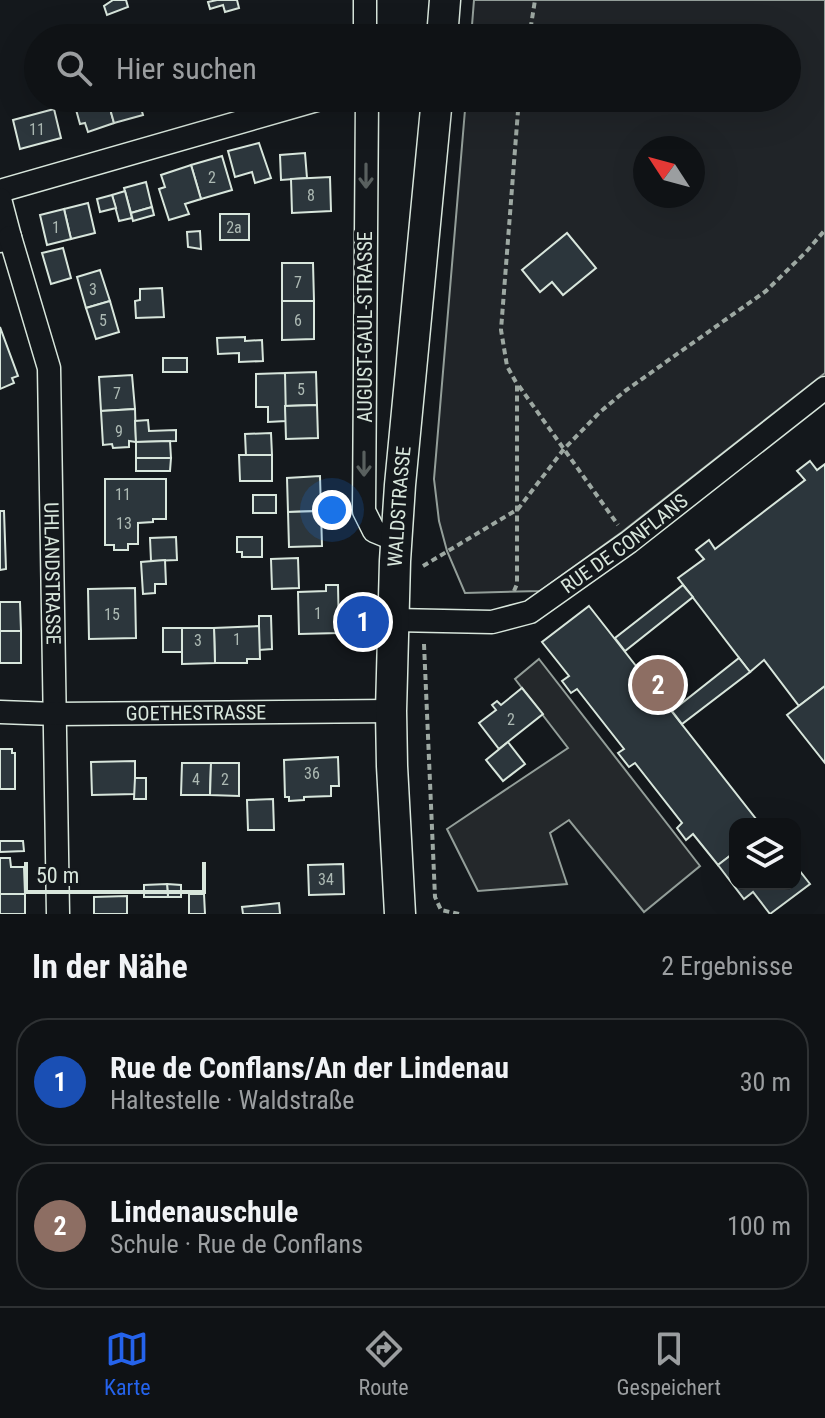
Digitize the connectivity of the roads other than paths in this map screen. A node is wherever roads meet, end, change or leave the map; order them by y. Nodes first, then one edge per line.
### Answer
1 (365, 0) edge
2 (445, 0) edge
3 (365, 24) edge
4 (443, 24) edge
5 (275, 112) edge
6 (367, 112) edge
7 (436, 112) edge
8 (0, 191) edge
9 (0, 199) edge
10 (5, 239) edge
11 (825, 388) edge
12 (396, 540) junction
13 (394, 620) junction
14 (391, 711) junction
15 (0, 712) edge
16 (55, 714) junction
17 (58, 914) edge
18 (400, 914) edge

1 - 3 street
2 - 4 main road
5 - 8 street
6 -> 12 street, AUGUST-GAUL-STRASSE
7 - 12 main road, WALDSTRASSE
9 - 10 street, UHLANDSTRASSE
10 - 16 street, UHLANDSTRASSE
11 - 13 street, RUE DE CONFLANS
12 - 13 main road, WALDSTRASSE
13 - 14 main road, WALDSTRASSE
14 - 16 street, GOETHESTRASSE
14 - 18 main road, WALDSTRASSE
15 - 16 street, GOETHESTRASSE
16 - 17 street, UHLANDSTRASSE

